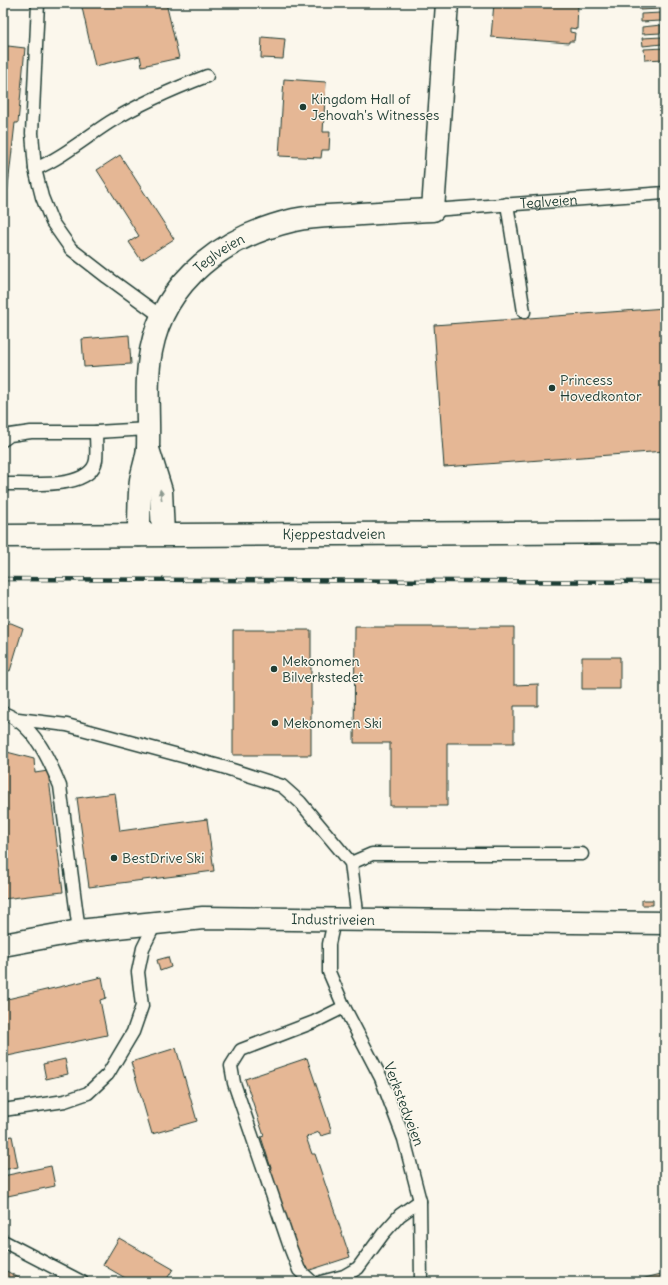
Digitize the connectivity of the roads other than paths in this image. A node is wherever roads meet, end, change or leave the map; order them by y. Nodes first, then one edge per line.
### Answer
1 (38, 3) edge
2 (447, 3) edge
3 (207, 76) dead end
4 (36, 169) junction
5 (665, 193) edge
6 (507, 204) junction
7 (433, 210) junction
8 (524, 312) dead end
9 (162, 317) junction
10 (96, 432) junction
11 (148, 439) junction
12 (3, 440) edge
13 (3, 484) edge
14 (665, 532) edge
15 (163, 534) junction
16 (139, 535) junction
17 (3, 536) edge
18 (3, 713) edge
19 (18, 719) junction
20 (582, 854) dead end
21 (351, 863) junction
22 (358, 920) junction
23 (334, 921) junction
24 (156, 922) junction
25 (665, 923) edge
26 (79, 931) junction
27 (3, 945) edge
28 (344, 1007) junction
29 (3, 1110) edge
30 (420, 1201) junction
31 (3, 1241) edge
32 (82, 1282) edge
33 (312, 1282) edge
34 (321, 1282) edge
35 (421, 1282) edge

1 - 4 lane
2 - 7 street
3 - 4 lane
4 - 9 lane
5 - 6 lane, Teglveien
6 - 7 lane, Teglveien
6 - 8 lane
7 - 9 street, Teglveien
9 - 11 street, Teglveien
10 - 11 lane
10 - 12 lane
10 - 13 lane
15 -> 11 street, Teglveien
11 - 16 street, Teglveien
14 - 15 street, Kjeppestadveien
15 - 16 street, Kjeppestadveien
16 - 17 street, Kjeppestadveien
18 - 19 lane
19 - 21 lane
19 - 26 lane
20 - 21 lane
21 - 22 lane
22 - 23 street, Industriveien
22 - 25 street, Industriveien
23 - 24 street, Industriveien
23 - 28 lane, Verkstedveien
24 - 26 street, Industriveien
24 - 29 lane
26 - 27 street, Industriveien
28 - 30 lane, Verkstedveien
28 - 33 lane
30 - 34 lane
30 - 35 lane, Verkstedveien
31 - 32 lane

